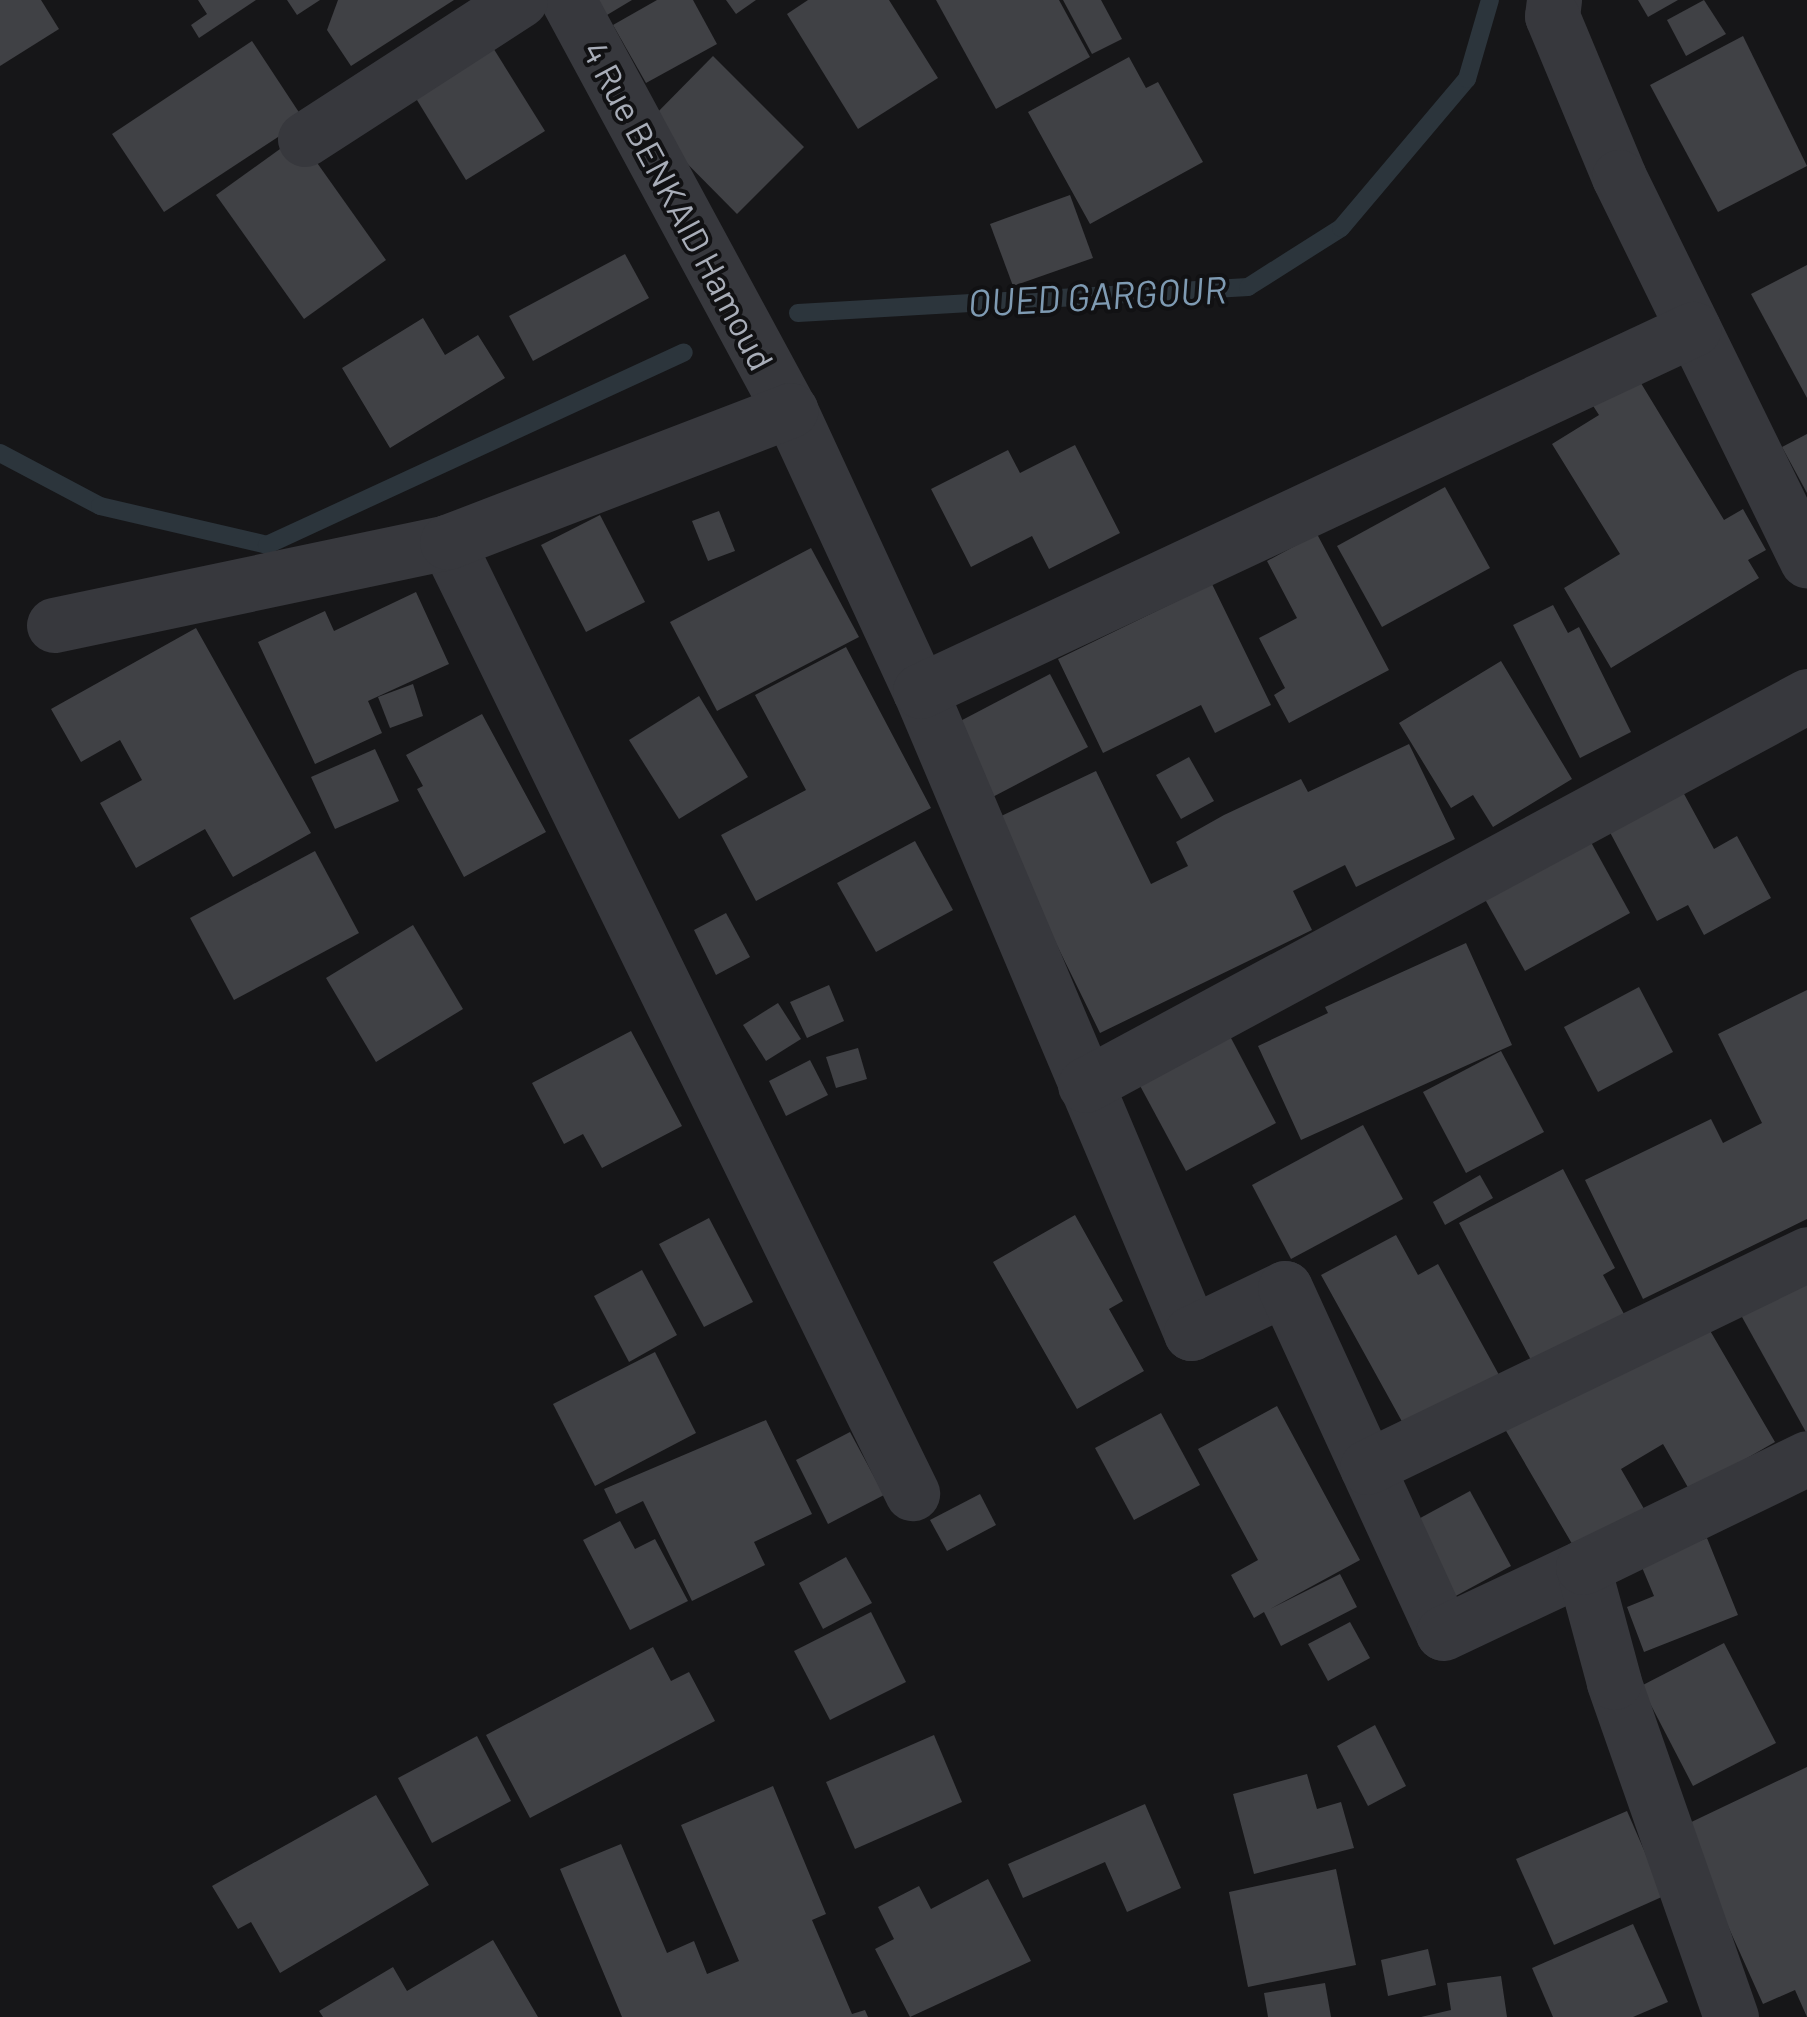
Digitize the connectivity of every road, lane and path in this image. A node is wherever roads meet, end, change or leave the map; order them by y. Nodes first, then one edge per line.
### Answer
1 (520, 0) edge
2 (568, 0) edge
3 (1554, 0) edge
4 (305, 139) dead end
5 (1693, 329) junction
6 (790, 410) junction
7 (448, 542) junction
8 (1807, 560) edge
9 (54, 625) dead end
10 (920, 691) junction
11 (1807, 696) edge
12 (1085, 1085) junction
13 (1807, 1254) edge
14 (1807, 1458) edge
15 (1367, 1467) junction
16 (912, 1493) dead end
17 (1583, 1567) junction
18 (1730, 2017) edge

1 - 4 street
2 - 6 street, 4 Rue BENKAID Hamoud
3 - 5 street
5 - 8 street
5 - 10 street
6 - 7 street
6 - 10 street, 4 Rue BENKAID Hamoud
7 - 9 street
7 - 16 street
10 - 12 street, 4 Rue BENKAID Hamoud
11 - 12 street
12 - 15 street, 4 Rue BENKAID Hamoud
13 - 15 street
14 - 17 street
15 - 17 street
17 - 18 street

